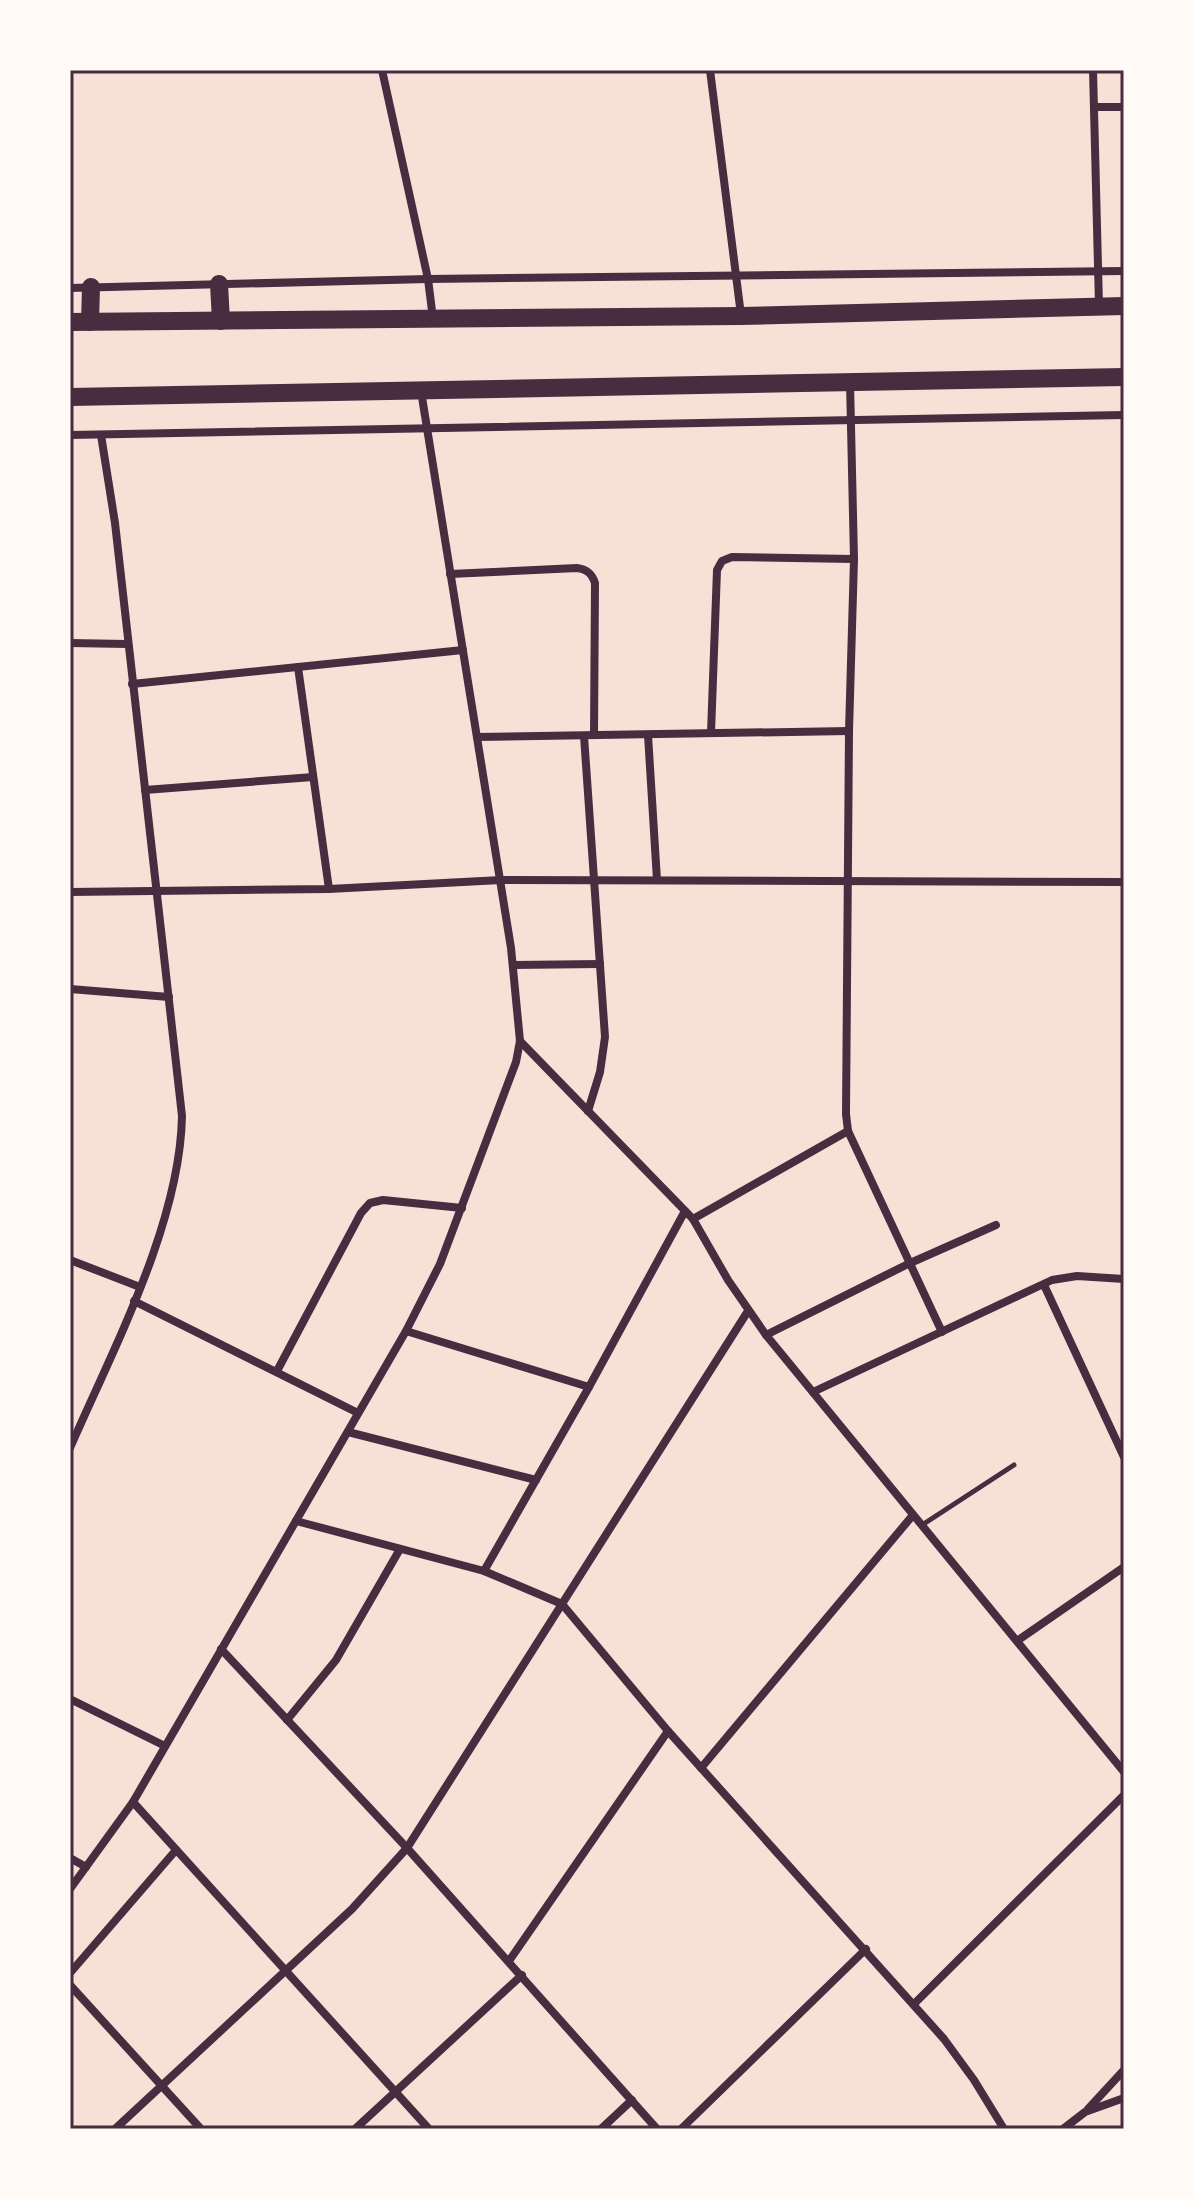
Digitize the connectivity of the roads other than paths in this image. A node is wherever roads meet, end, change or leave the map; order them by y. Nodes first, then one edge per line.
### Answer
1 (382, 70) edge
2 (710, 70) edge
3 (1093, 70) edge
4 (1095, 107) junction
5 (1124, 107) edge
6 (1124, 271) edge
7 (1098, 272) junction
8 (736, 276) junction
9 (428, 279) junction
10 (219, 284) junction
11 (91, 287) junction
12 (70, 288) edge
13 (1124, 306) edge
14 (1099, 307) junction
15 (741, 316) junction
16 (433, 319) junction
17 (221, 321) junction
18 (70, 322) edge
19 (90, 322) junction
20 (1124, 377) edge
21 (850, 381) junction
22 (421, 391) junction
23 (70, 397) edge
24 (1124, 415) edge
25 (851, 421) junction
26 (429, 429) junction
27 (70, 435) edge
28 (101, 435) junction
29 (854, 559) junction
30 (450, 574) junction
31 (70, 643) edge
32 (127, 644) junction
33 (463, 650) junction
34 (298, 667) junction
35 (132, 684) junction
36 (849, 731) junction
37 (711, 733) junction
38 (594, 735) junction
39 (648, 735) junction
40 (584, 736) junction
41 (477, 737) junction
42 (313, 777) junction
43 (145, 790) junction
44 (501, 880) junction
45 (596, 880) junction
46 (657, 880) junction
47 (848, 881) junction
48 (1124, 882) edge
49 (329, 889) junction
50 (70, 892) edge
51 (158, 893) junction
52 (600, 964) junction
53 (513, 965) junction
54 (70, 989) edge
55 (169, 997) junction
56 (520, 1041) junction
57 (588, 1111) junction
58 (848, 1131) junction
59 (462, 1208) junction
60 (685, 1211) junction
61 (693, 1219) junction
62 (996, 1225) dead end
63 (70, 1260) edge
64 (908, 1264) junction
65 (1124, 1279) edge
66 (1044, 1285) junction
67 (140, 1287) junction
68 (134, 1301) junction
69 (748, 1311) junction
70 (406, 1331) junction
71 (942, 1332) junction
72 (766, 1335) junction
73 (277, 1371) junction
74 (589, 1387) junction
75 (813, 1392) junction
76 (358, 1413) junction
77 (348, 1432) junction
78 (70, 1448) edge
79 (1124, 1457) edge
80 (1014, 1465) dead end
81 (536, 1480) junction
82 (913, 1515) junction
83 (296, 1521) junction
84 (922, 1525) junction
85 (400, 1549) junction
86 (1124, 1567) edge
87 (484, 1571) junction
88 (562, 1604) junction
89 (1017, 1641) junction
90 (221, 1649) junction
91 (70, 1699) edge
92 (287, 1720) junction
93 (668, 1731) junction
94 (165, 1746) junction
95 (701, 1768) junction
96 (1124, 1772) edge
97 (1124, 1795) edge
98 (133, 1802) junction
99 (407, 1848) junction
100 (176, 1850) junction
101 (70, 1858) edge
102 (86, 1867) junction
103 (70, 1889) edge
104 (866, 1949) junction
105 (509, 1961) junction
106 (284, 1970) junction
107 (70, 1973) edge
108 (522, 1975) junction
109 (70, 1985) edge
110 (914, 2004) junction
111 (1124, 2070) edge
112 (161, 2086) junction
113 (394, 2091) junction
114 (1124, 2098) edge
115 (632, 2100) junction
116 (1085, 2112) junction
117 (115, 2129) edge
118 (201, 2129) edge
119 (355, 2129) edge
120 (429, 2129) edge
121 (601, 2129) edge
122 (657, 2129) edge
123 (681, 2129) edge
124 (1004, 2129) edge
125 (1063, 2129) edge

1 - 9 street
2 - 8 street
3 - 4 street
4 - 5 street
4 - 7 street
6 - 7 street
7 - 8 street
7 - 14 street
8 - 9 street
8 - 15 street
9 - 10 street
9 - 16 street
10 - 11 street
10 - 17 main road
11 - 12 street
11 - 19 main road
13 - 14 main road
14 - 15 main road
15 - 16 main road
16 - 17 main road
17 - 19 main road
18 - 19 main road
20 - 21 main road
21 - 22 main road
21 - 25 street
22 - 23 main road
22 - 26 street
24 - 25 street
25 - 26 street
25 - 29 street
26 - 28 street
26 - 30 street
27 - 28 street
28 - 32 street
29 - 36 street
29 - 37 street
30 - 33 street
30 - 38 street
31 - 32 street
32 - 35 street
33 - 34 street
33 - 41 street
34 - 35 street
34 - 42 street
35 - 43 street
36 - 37 street
36 - 47 street
37 - 39 street
38 - 39 street
38 - 40 street
39 - 46 street
40 - 41 street
40 - 45 street
41 - 44 street
42 - 43 street
42 - 49 street
43 - 51 street
44 - 45 street
44 - 49 street
44 - 53 street
45 - 46 street
45 - 52 street
46 - 47 street
47 - 48 street
47 - 58 street
49 - 51 street
50 - 51 street
51 - 55 street
52 - 53 street
52 - 57 street
53 - 56 street
54 - 55 street
55 - 67 street
56 - 57 street
56 - 59 street
57 - 60 street
58 - 61 street
58 - 64 street
59 - 70 street
59 - 73 street
60 - 61 street
60 - 74 street
61 - 69 street
62 - 64 street
63 - 67 street
64 - 71 street
64 - 72 street
65 - 66 street
66 - 71 street
66 - 79 street
67 - 68 street
68 - 73 street
68 - 78 street
69 - 72 street
69 - 88 street
70 - 74 street
70 - 76 street
71 - 75 street
72 - 75 street
73 - 76 street
74 - 81 street
75 - 82 street
76 - 77 street
77 - 81 street
77 - 83 street
80 - 84 lane
81 - 87 street
82 - 84 street
82 - 95 street
83 - 85 street
83 - 90 street
84 - 89 street
85 - 87 street
85 - 92 street
86 - 89 street
87 - 88 street
88 - 93 street
88 - 99 street
89 - 96 street
90 - 92 street
90 - 94 street
91 - 94 street
92 - 99 street
93 - 95 street
93 - 105 street
94 - 98 street
95 - 104 street
97 - 110 street
98 - 100 street
98 - 102 street
99 - 105 street
99 - 106 street
100 - 106 street
100 - 107 street
101 - 102 street
102 - 103 street
104 - 110 street
104 - 123 street
105 - 108 street
106 - 112 street
106 - 113 street
108 - 113 street
108 - 115 street
109 - 112 street
110 - 124 street
111 - 116 street
112 - 117 street
112 - 118 street
113 - 119 street
113 - 120 street
114 - 116 street
115 - 121 street
115 - 122 street
116 - 125 street

